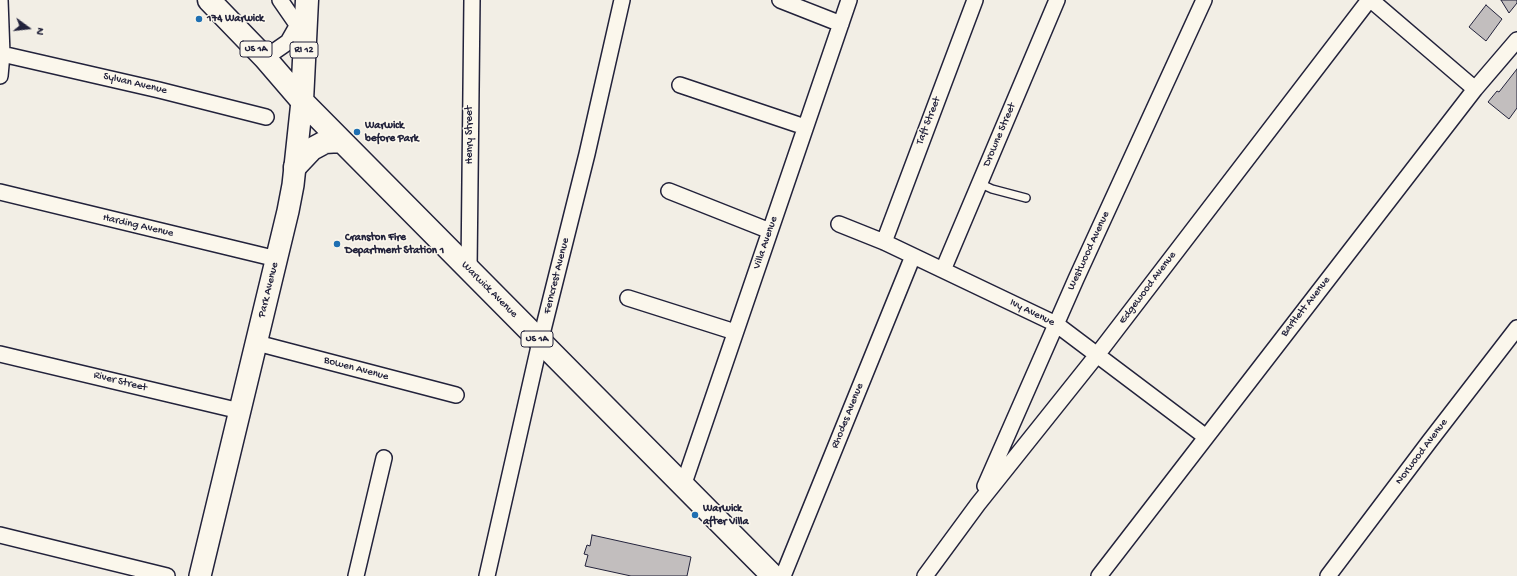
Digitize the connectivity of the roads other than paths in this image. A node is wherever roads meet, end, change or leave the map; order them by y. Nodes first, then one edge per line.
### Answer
1 (0, 0) edge
2 (209, 0) edge
3 (280, 0) edge
4 (472, 0) edge
5 (622, 0) edge
6 (780, 0) edge
7 (849, 0) edge
8 (975, 0) edge
9 (1057, 0) edge
10 (1204, 0) edge
11 (1370, 0) edge
12 (304, 12) edge
13 (841, 24) junction
14 (1517, 40) edge
15 (2, 54) junction
16 (265, 58) junction
17 (0, 76) edge
18 (680, 85) dead end
19 (1475, 89) junction
20 (302, 100) junction
21 (266, 117) dead end
22 (806, 127) junction
23 (342, 141) junction
24 (295, 167) junction
25 (979, 183) junction
26 (669, 191) dead end
27 (0, 192) edge
28 (1026, 198) dead end
29 (839, 224) dead end
30 (770, 231) junction
31 (884, 242) junction
32 (913, 256) junction
33 (277, 259) junction
34 (469, 270) junction
35 (942, 270) junction
36 (628, 298) dead end
37 (1056, 324) junction
38 (1517, 328) edge
39 (735, 332) junction
40 (540, 342) junction
41 (257, 343) junction
42 (0, 354) edge
43 (1097, 355) junction
44 (456, 395) dead end
45 (240, 411) junction
46 (1206, 437) junction
47 (384, 458) dead end
48 (683, 486) junction
49 (978, 504) junction
50 (0, 535) edge
51 (167, 576) edge
52 (200, 576) edge
53 (356, 576) edge
54 (488, 576) edge
55 (773, 576) edge
56 (783, 576) edge
57 (925, 576) edge
58 (1100, 576) edge
59 (1328, 576) edge

1 - 15 street
2 - 16 main road, Warwick Avenue / US 1A
3 - 12 street
4 - 34 street, Henry Street
5 - 40 street, Ferncrest Avenue
6 - 13 street
7 - 13 street, Villa Avenue
8 - 31 street, Taft Street
9 - 25 street, Drowne Street
10 - 37 street, Westwood Avenue
11 - 19 street
11 - 43 street, Edgewood Avenue
12 - 16 street
12 - 20 main road, Park Avenue / RI 12
13 - 22 street, Villa Avenue
14 - 19 street, Bartlett Avenue
15 - 17 street
15 - 21 street, Sylvan Avenue
16 - 20 main road, Warwick Avenue / US 1A
18 - 22 street
19 - 46 street, Bartlett Avenue
20 - 23 main road, Warwick Avenue / US 1A
20 - 24 main road, Park Avenue / RI 12
22 - 30 street, Villa Avenue
23 - 24 main road
23 - 34 main road, Warwick Avenue / US 1A
24 - 33 main road, Park Avenue / RI 12
25 - 28 lane
25 - 35 street, Drowne Street
26 - 30 street
27 - 33 street, Harding Avenue
29 - 31 street, Ivy Avenue
30 - 39 street, Villa Avenue
31 - 32 street, Ivy Avenue
32 - 35 street, Ivy Avenue
32 - 56 street, Rhodes Avenue
33 - 41 main road, Park Avenue / RI 12
34 - 40 main road, Warwick Avenue / US 1A
35 - 37 street, Ivy Avenue
36 - 39 street
37 - 43 street, Ivy Avenue
37 - 49 street, Westwood Avenue
38 - 59 street, Norwood Avenue
39 - 48 street, Villa Avenue
40 - 48 main road, Warwick Avenue / US 1A
40 - 54 street, Ferncrest Avenue
41 - 44 street, Bowen Avenue
41 - 45 main road, Park Avenue / RI 12
42 - 45 street, River Street
43 - 46 street, Ivy Avenue
43 - 49 street, Edgewood Avenue
45 - 52 main road, Park Avenue / RI 12
46 - 58 street, Bartlett Avenue
47 - 53 street
48 - 55 main road, Warwick Avenue / US 1A
49 - 57 street, Edgewood Avenue
50 - 51 street

